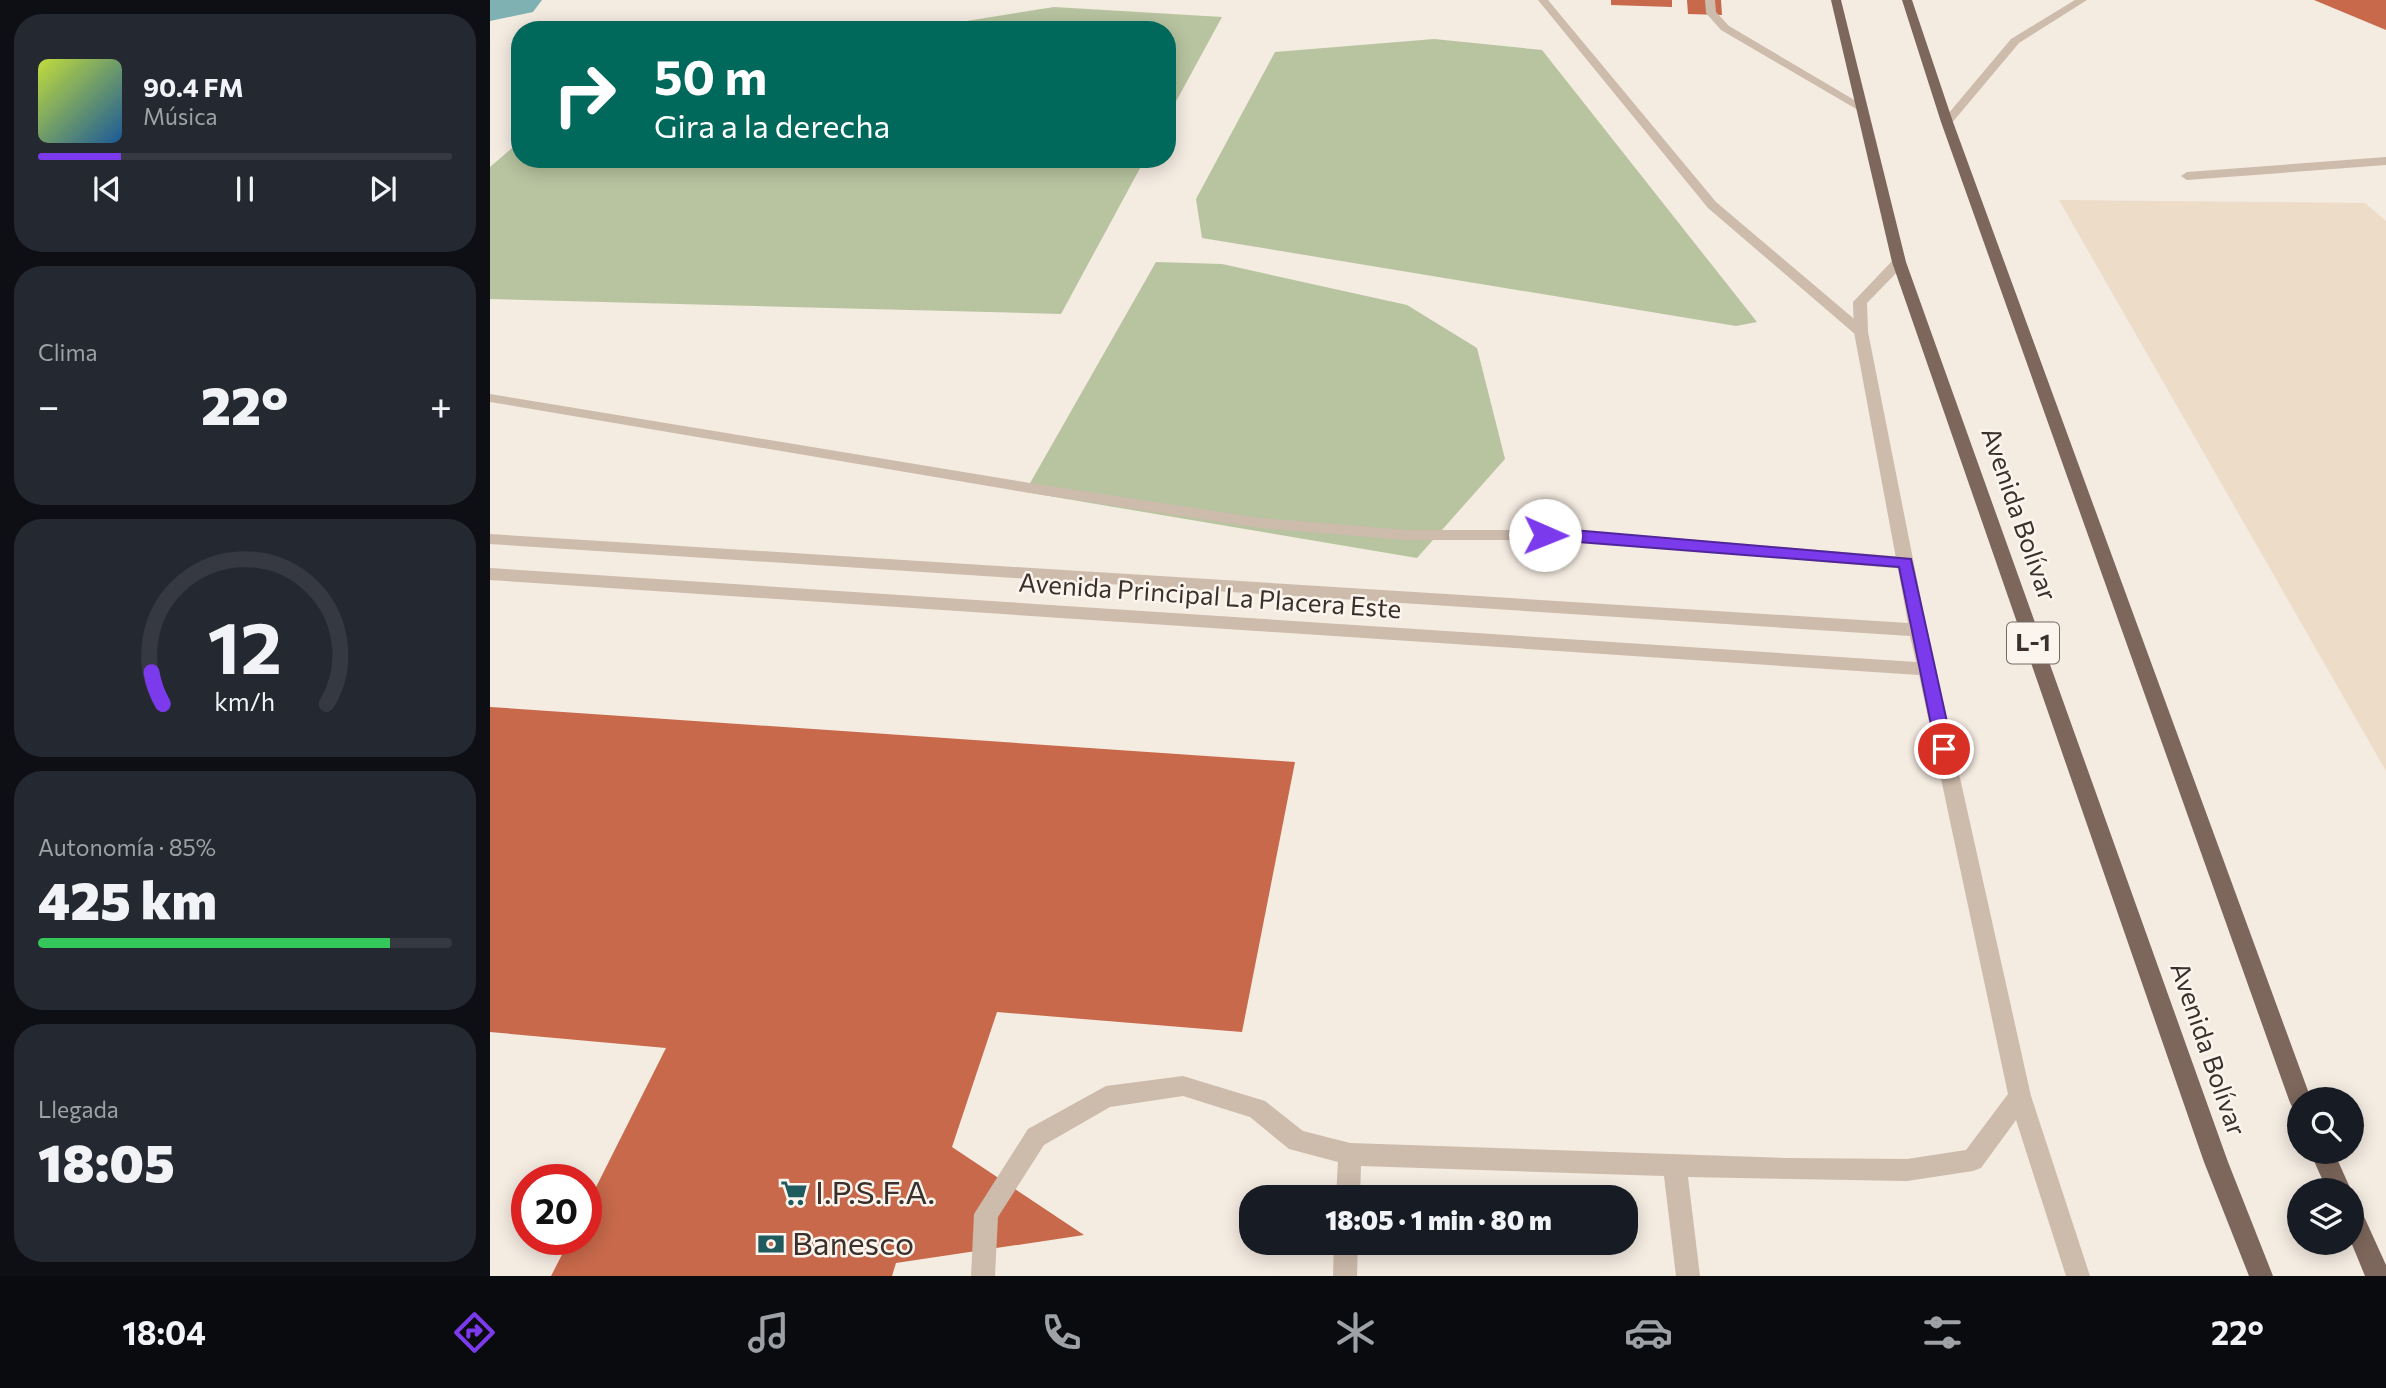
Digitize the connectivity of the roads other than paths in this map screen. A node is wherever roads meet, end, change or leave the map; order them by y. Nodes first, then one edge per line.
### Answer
1 (1543, 0) edge
2 (1710, 0) edge
3 (1836, 0) edge
4 (1907, 0) edge
5 (2082, 0) edge
6 (1862, 108) junction
7 (1947, 122) junction
8 (2386, 161) edge
9 (2187, 176) dead end
10 (1899, 262) junction
11 (1861, 332) junction
12 (490, 398) edge
13 (490, 539) edge
14 (1906, 563) junction
15 (490, 574) edge
16 (1918, 630) junction
17 (1926, 669) junction
18 (2295, 1087) edge
19 (2020, 1096) junction
20 (1350, 1154) junction
21 (1675, 1167) junction
22 (1349, 1185) edge
23 (2364, 1245) edge
24 (1346, 1255) edge
25 (983, 1276) edge
26 (1345, 1276) edge
27 (1688, 1276) edge
28 (2078, 1276) edge
29 (2261, 1276) edge
30 (2378, 1276) edge

1 - 11 street
2 - 6 street
3 - 6 main road, Avenida Bolívar / L-1
4 - 7 main road
5 - 7 street
6 - 10 main road, Avenida Bolívar / L-1
7 - 18 main road
8 - 9 street
10 - 11 street
10 - 29 main road, Avenida Bolívar / L-1
11 - 14 street
12 - 14 street
13 - 16 street, Avenida Principal La Placera Este
14 - 16 street
15 - 17 street, Avenida Principal La Placera Este
16 - 17 street
17 - 19 street
19 - 21 street
19 - 28 street
20 - 21 street
20 - 22 street
20 - 25 street
21 - 27 street
23 - 30 main road
24 - 26 street

